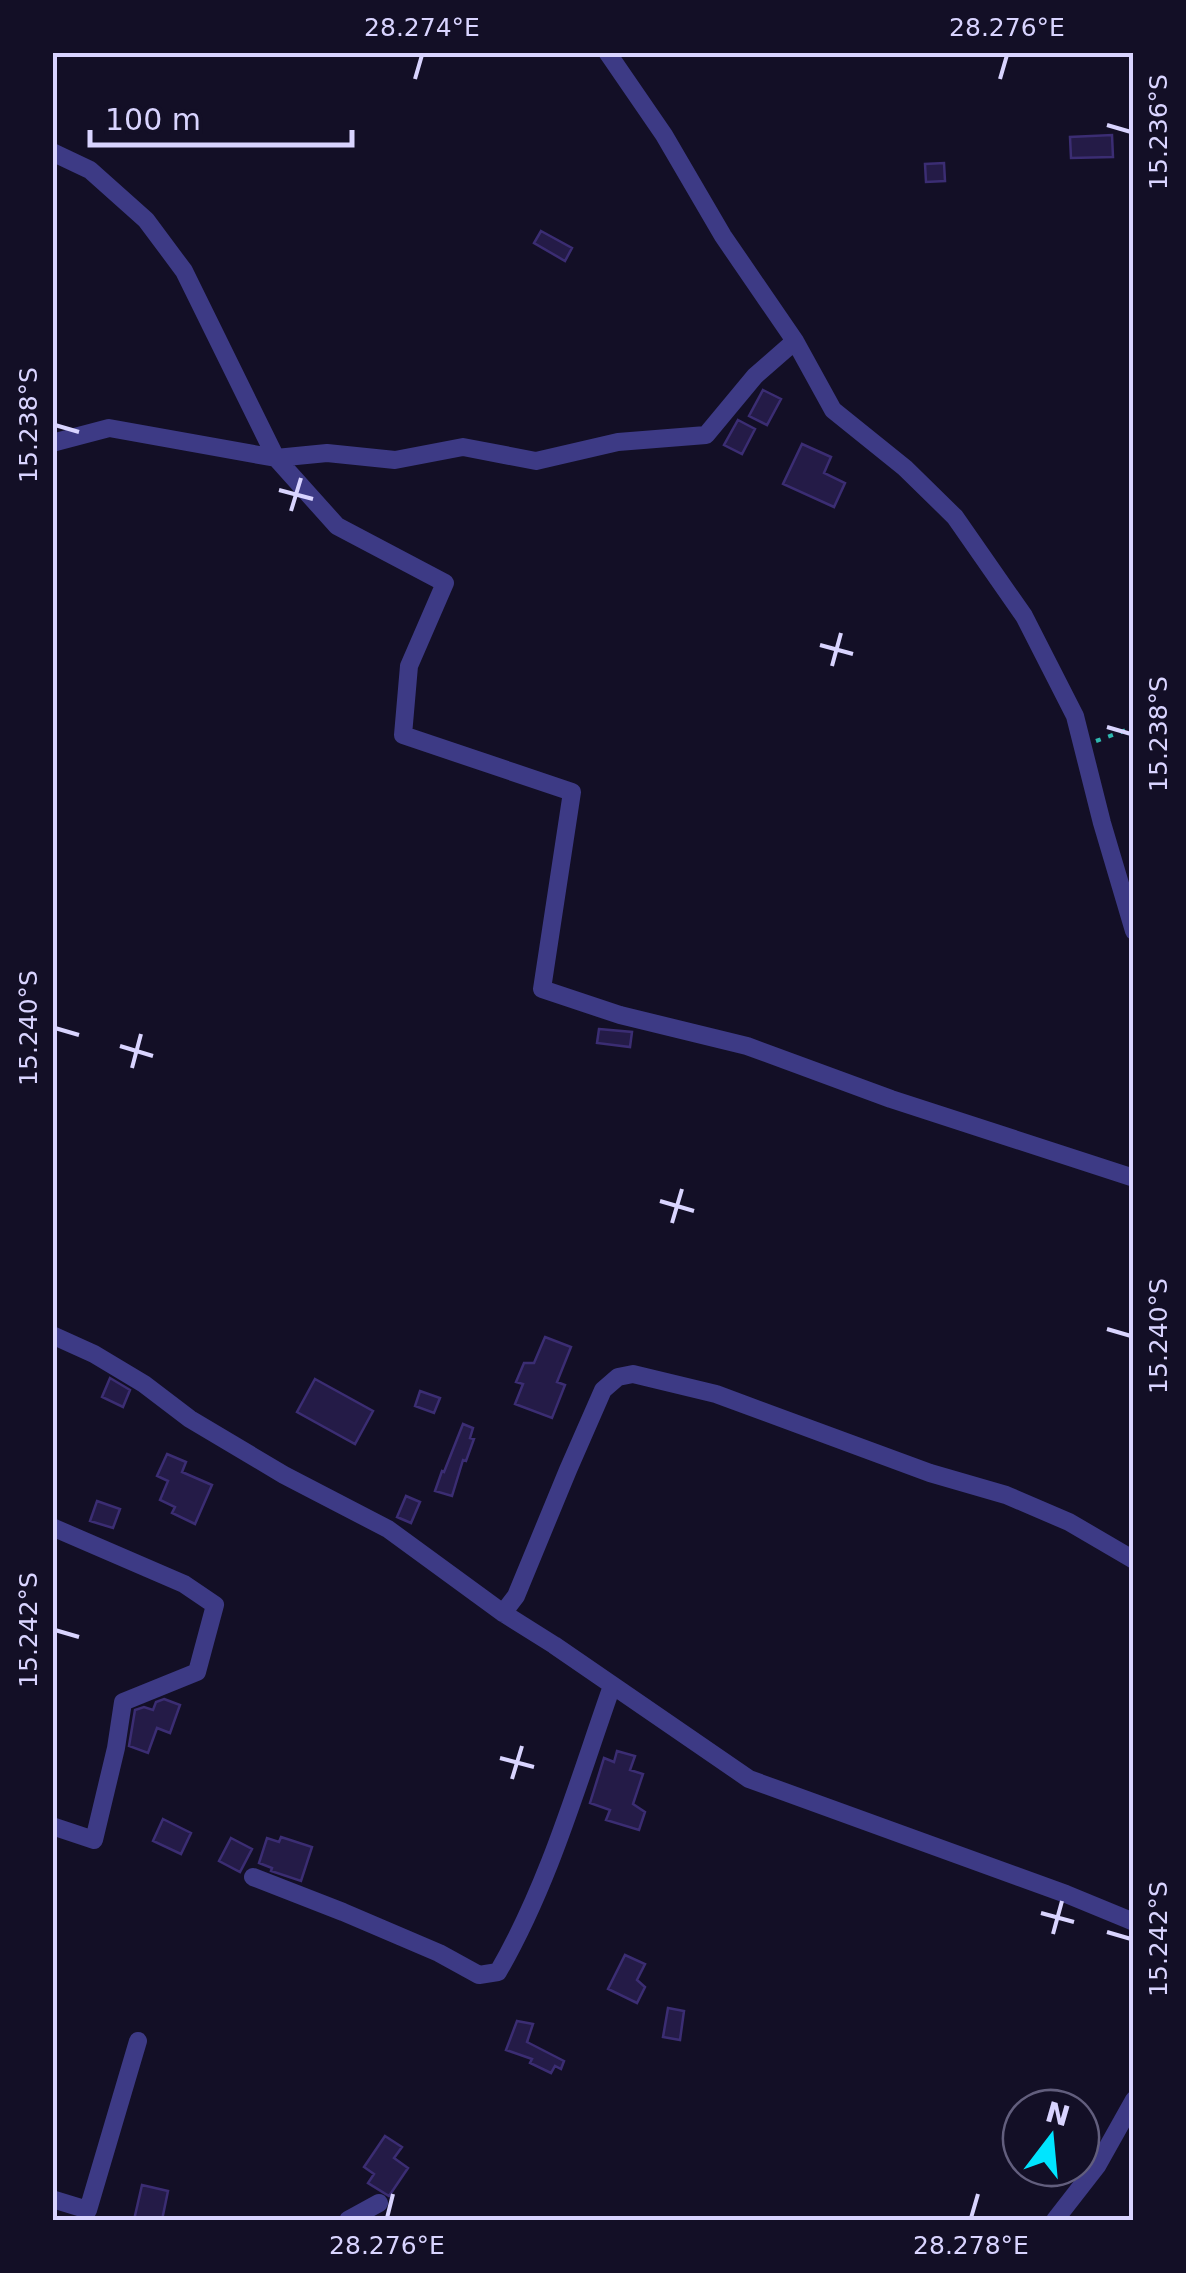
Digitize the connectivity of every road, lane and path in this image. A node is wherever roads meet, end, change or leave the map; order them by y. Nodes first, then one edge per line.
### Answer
1 (608, 52) edge
2 (52, 152) edge
3 (795, 341) junction
4 (52, 443) edge
5 (276, 458) junction
6 (1134, 727) edge
7 (1082, 746) junction
8 (1134, 930) edge
9 (1134, 1178) edge
10 (52, 1335) edge
11 (52, 1527) edge
12 (1134, 1560) edge
13 (503, 1613) junction
14 (612, 1686) junction
15 (52, 1826) edge
16 (254, 1876) dead end
17 (1134, 1922) edge
18 (138, 2041) dead end
19 (1134, 2100) edge
20 (52, 2199) edge
21 (379, 2203) dead end
22 (348, 2220) edge
23 (1055, 2220) edge

1 - 3 street
2 - 5 street
3 - 5 street
3 - 7 street
4 - 5 street
5 - 9 street
6 - 7 path
7 - 8 street
10 - 13 street
11 - 15 street
12 - 13 street
13 - 14 street
14 - 16 street
14 - 17 street
18 - 20 street
19 - 23 street
21 - 22 street

